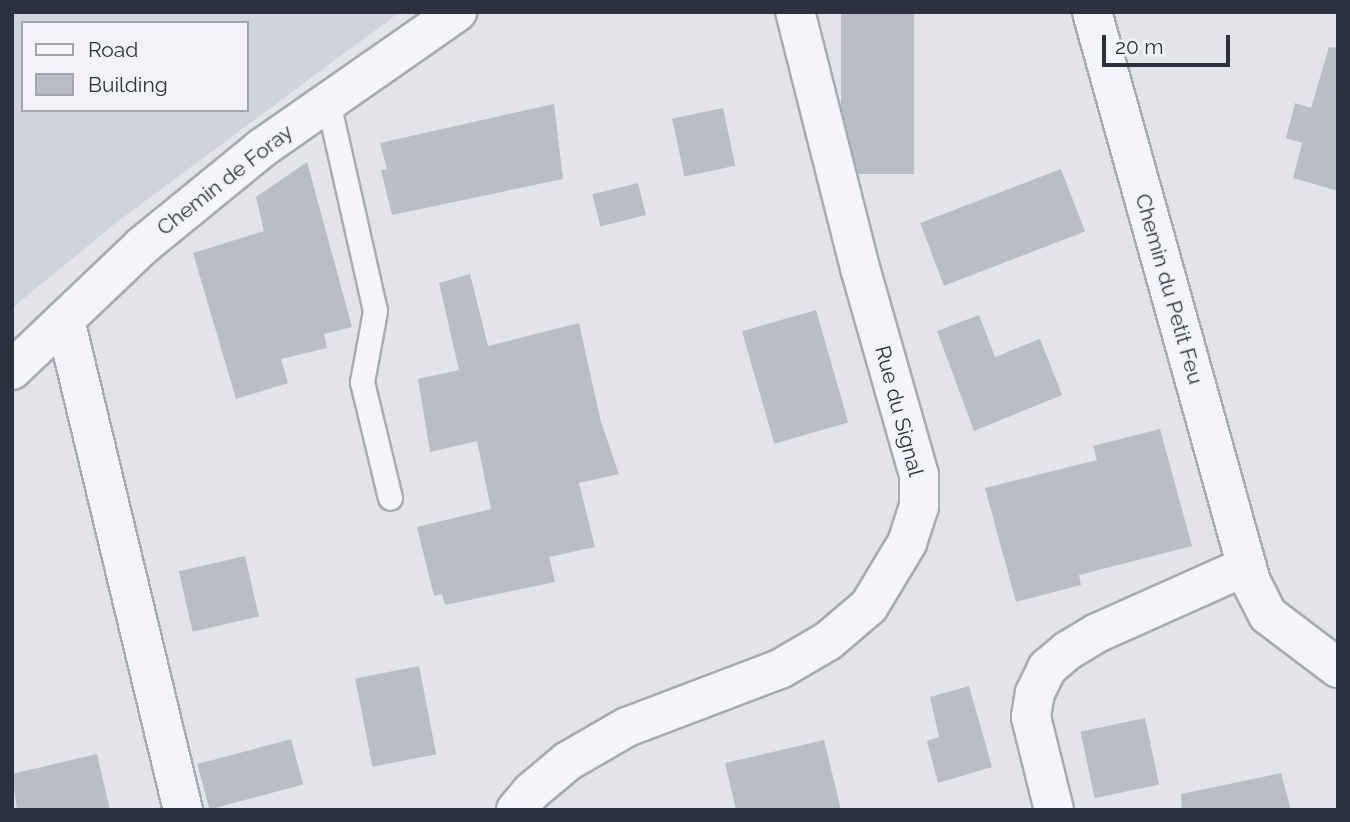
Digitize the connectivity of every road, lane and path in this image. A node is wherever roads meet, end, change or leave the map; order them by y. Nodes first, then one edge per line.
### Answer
1 (457, 12) edge
2 (795, 12) edge
3 (1093, 12) edge
4 (328, 102) junction
5 (65, 320) junction
6 (12, 370) edge
7 (390, 498) dead end
8 (1247, 566) junction
9 (1338, 668) edge
10 (183, 810) edge
11 (516, 810) edge
12 (1054, 810) edge

1 - 4 street, Chemin de Foray
2 - 11 street, Rue du Signal
3 - 8 street, Chemin du Petit Feu
4 - 5 street, Chemin de Foray
4 - 7 lane
5 - 6 street, Chemin de Foray
5 - 10 street
8 - 9 street, Chemin du Petit Feu
8 - 12 street

